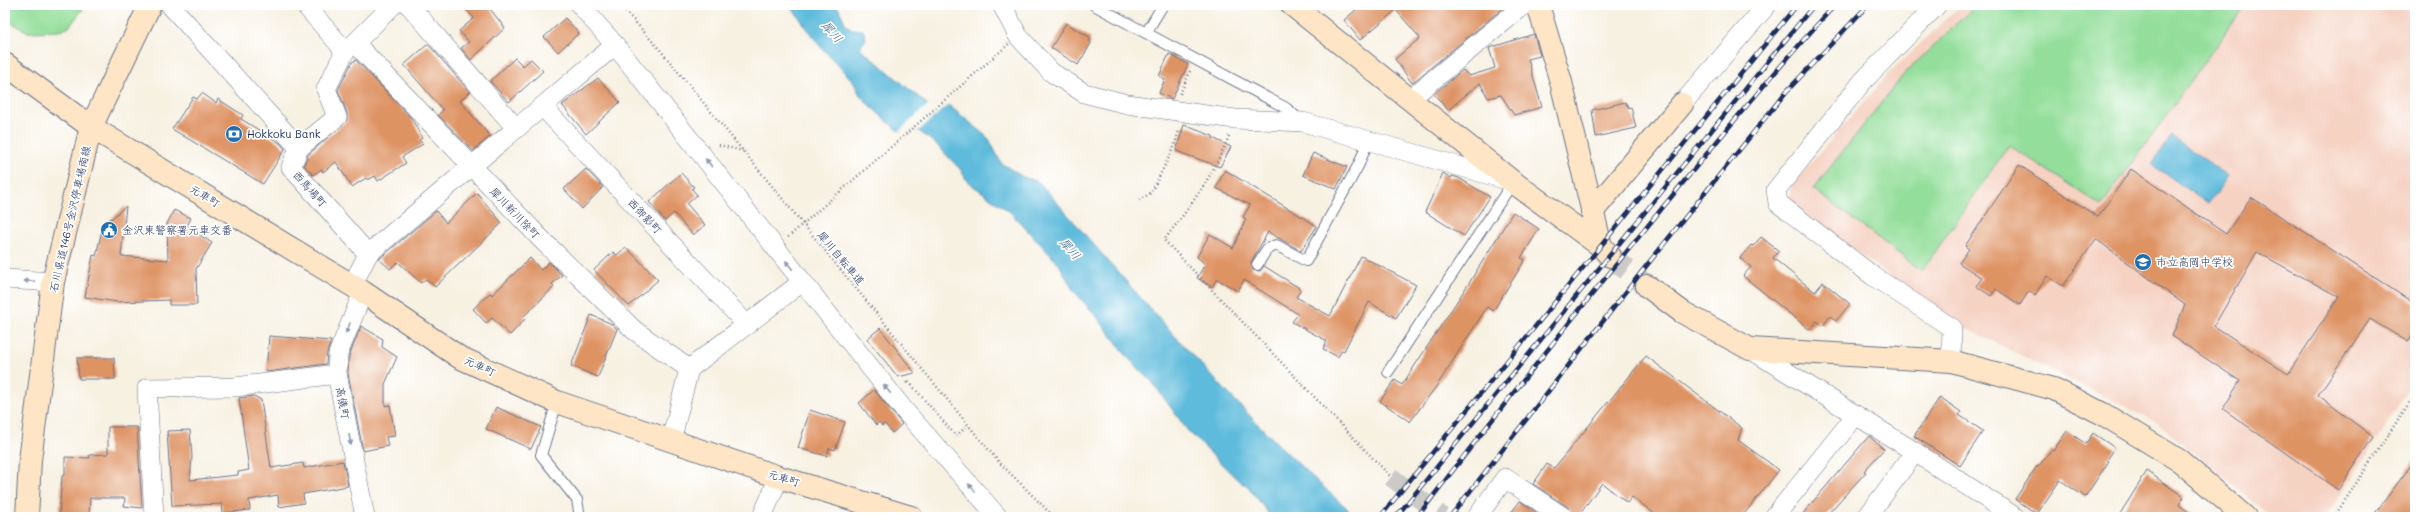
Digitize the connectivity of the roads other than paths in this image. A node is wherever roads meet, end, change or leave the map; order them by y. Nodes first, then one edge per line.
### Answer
1 (150, 5) edge
2 (170, 5) edge
3 (305, 5) edge
4 (393, 5) edge
5 (409, 5) edge
6 (580, 5) edge
7 (1002, 5) edge
8 (1094, 5) edge
9 (1163, 5) edge
10 (1292, 5) edge
11 (1524, 5) edge
12 (1538, 5) edge
13 (1767, 5) edge
14 (1938, 5) edge
15 (1146, 34) junction
16 (615, 45) junction
17 (350, 47) junction
18 (8, 70) edge
19 (1410, 99) junction
20 (1682, 104) joint
21 (543, 107) junction
22 (1303, 122) junction
23 (91, 126) junction
24 (516, 128) junction
25 (1368, 141) junction
26 (299, 148) junction
27 (471, 166) junction
28 (1513, 182) junction
29 (1592, 212) junction
30 (368, 254) junction
31 (1257, 265) dead end
32 (5, 279) edge
33 (53, 282) junction
34 (802, 282) junction
35 (1647, 286) tunnel mouth
36 (357, 289) junction
37 (747, 325) junction
38 (1750, 349) junction
39 (1951, 361) junction
40 (688, 369) junction
41 (1388, 372) dead end
42 (337, 374) junction
43 (557, 402) junction
44 (1856, 414) junction
45 (671, 441) junction
46 (1915, 452) junction
47 (780, 477) junction
48 (768, 513) edge
49 (28, 517) edge
50 (154, 517) edge
51 (365, 517) edge
52 (580, 517) edge
53 (911, 517) edge
54 (998, 517) edge
55 (1477, 517) edge
56 (1563, 517) edge
57 (1774, 517) edge
58 (1868, 517) edge
59 (2015, 517) edge
60 (2246, 517) edge

1 - 23 street, 石川県道146号金沢停車場南線
2 - 26 street
3 - 17 street, 犀川新川除町
4 - 17 street
5 - 24 street
6 - 16 street
7 - 22 street
8 - 15 lane
9 - 15 lane
10 - 19 street
11 - 19 street
12 - 29 street
13 - 20 street
14 - 39 street
15 - 22 lane
16 - 21 street
34 -> 16 street
17 - 26 street
17 - 27 street, 犀川新川除町
18 - 23 street, 元車町
19 - 28 street
20 - 29 street
21 - 24 street
21 - 37 street, 西御影町
22 - 25 street
23 - 33 street, 石川県道146号金沢停車場南線
23 - 36 street, 元車町
24 - 27 street
25 - 28 street
25 - 31 lane
26 - 30 street, 西馬場町
27 - 30 street
27 - 40 street, 犀川新川除町
28 - 29 street
28 - 41 lane
30 - 36 street
33 -> 32 street
33 - 49 street, 石川県道146号金沢停車場南線
34 - 37 street
54 -> 34 street
35 - 38 street
36 -> 42 street, 高儀町
36 - 43 street, 元車町
37 - 40 street
38 - 39 street
38 - 44 street
39 - 60 street
40 - 45 street
42 - 50 street
42 -> 51 street, 高儀町
43 - 45 street, 元車町
43 - 52 lane
44 - 46 street
44 - 57 street
45 - 47 street, 元車町
46 - 58 street
46 - 59 street
47 - 48 street
47 - 53 street, 元車町
55 - 56 street

